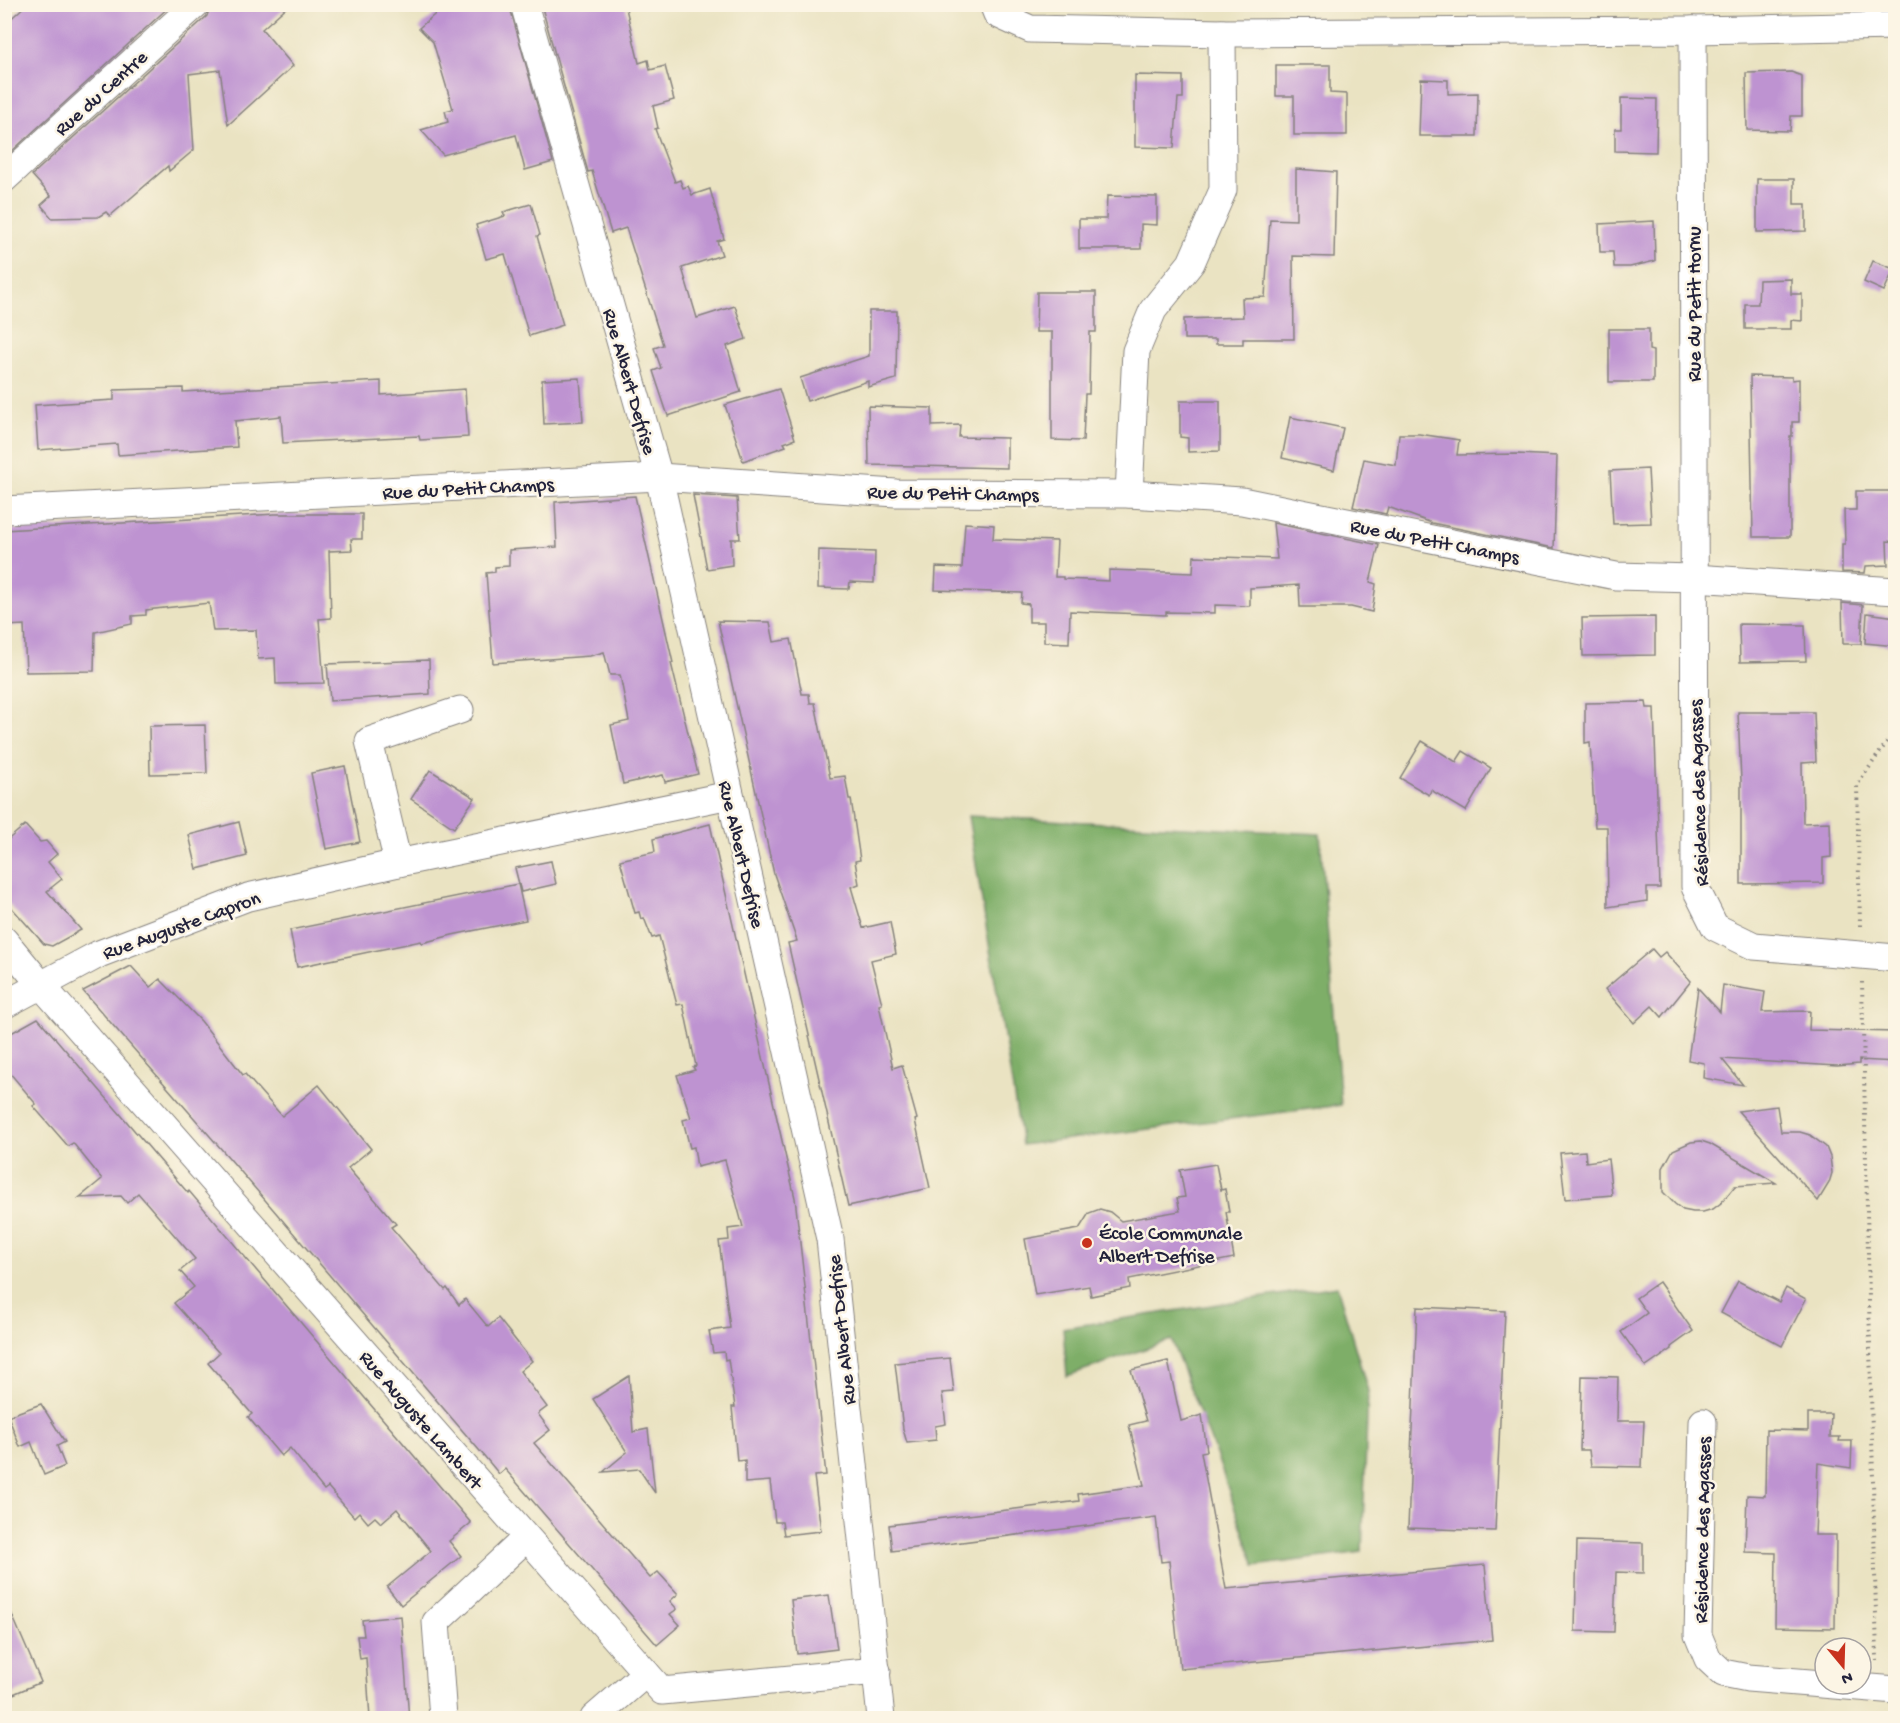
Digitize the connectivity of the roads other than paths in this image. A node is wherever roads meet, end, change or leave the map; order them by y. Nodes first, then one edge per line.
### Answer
1 (196, 4) edge
2 (524, 4) edge
3 (993, 4) edge
4 (1896, 26) edge
5 (1693, 30) junction
6 (1222, 33) junction
7 (4, 179) edge
8 (659, 477) junction
9 (1129, 494) junction
10 (4, 510) edge
11 (1694, 578) junction
12 (1896, 591) edge
13 (460, 710) dead end
14 (730, 795) junction
15 (398, 863) junction
16 (4, 940) edge
17 (1896, 958) edge
18 (41, 985) junction
19 (4, 1005) edge
20 (1703, 1422) dead end
21 (526, 1538) junction
22 (877, 1671) junction
23 (646, 1672) junction
24 (1887, 1689) edge
25 (444, 1719) edge
26 (594, 1719) edge
27 (881, 1719) edge

1 - 7 street, Rue du Centre
2 - 8 street, Rue Albert Defrise
3 - 6 street
4 - 5 street
5 - 6 street
5 - 11 street, Rue du Petit Hornu
6 - 9 street
8 - 9 street, Rue du Petit Champs
8 - 10 street, Rue du Petit Champs
8 - 14 street, Rue Albert Defrise
9 - 11 street, Rue du Petit Champs
11 - 12 street, Rue du Petit Champs
11 - 17 street, Résidence des Agasses
13 - 15 street
14 - 15 street, Rue Auguste Capron
14 - 22 street, Rue Albert Defrise
15 - 18 street, Rue Auguste Capron
16 - 18 street
18 - 19 street, Rue Auguste Capron
18 - 21 street, Rue Auguste Lambert
20 - 24 street, Résidence des Agasses
21 - 23 street, Rue Auguste Lambert
21 - 25 street
22 - 23 street, Rue Auguste Lambert
22 - 27 street, Rue Albert Defrise
23 - 26 street

